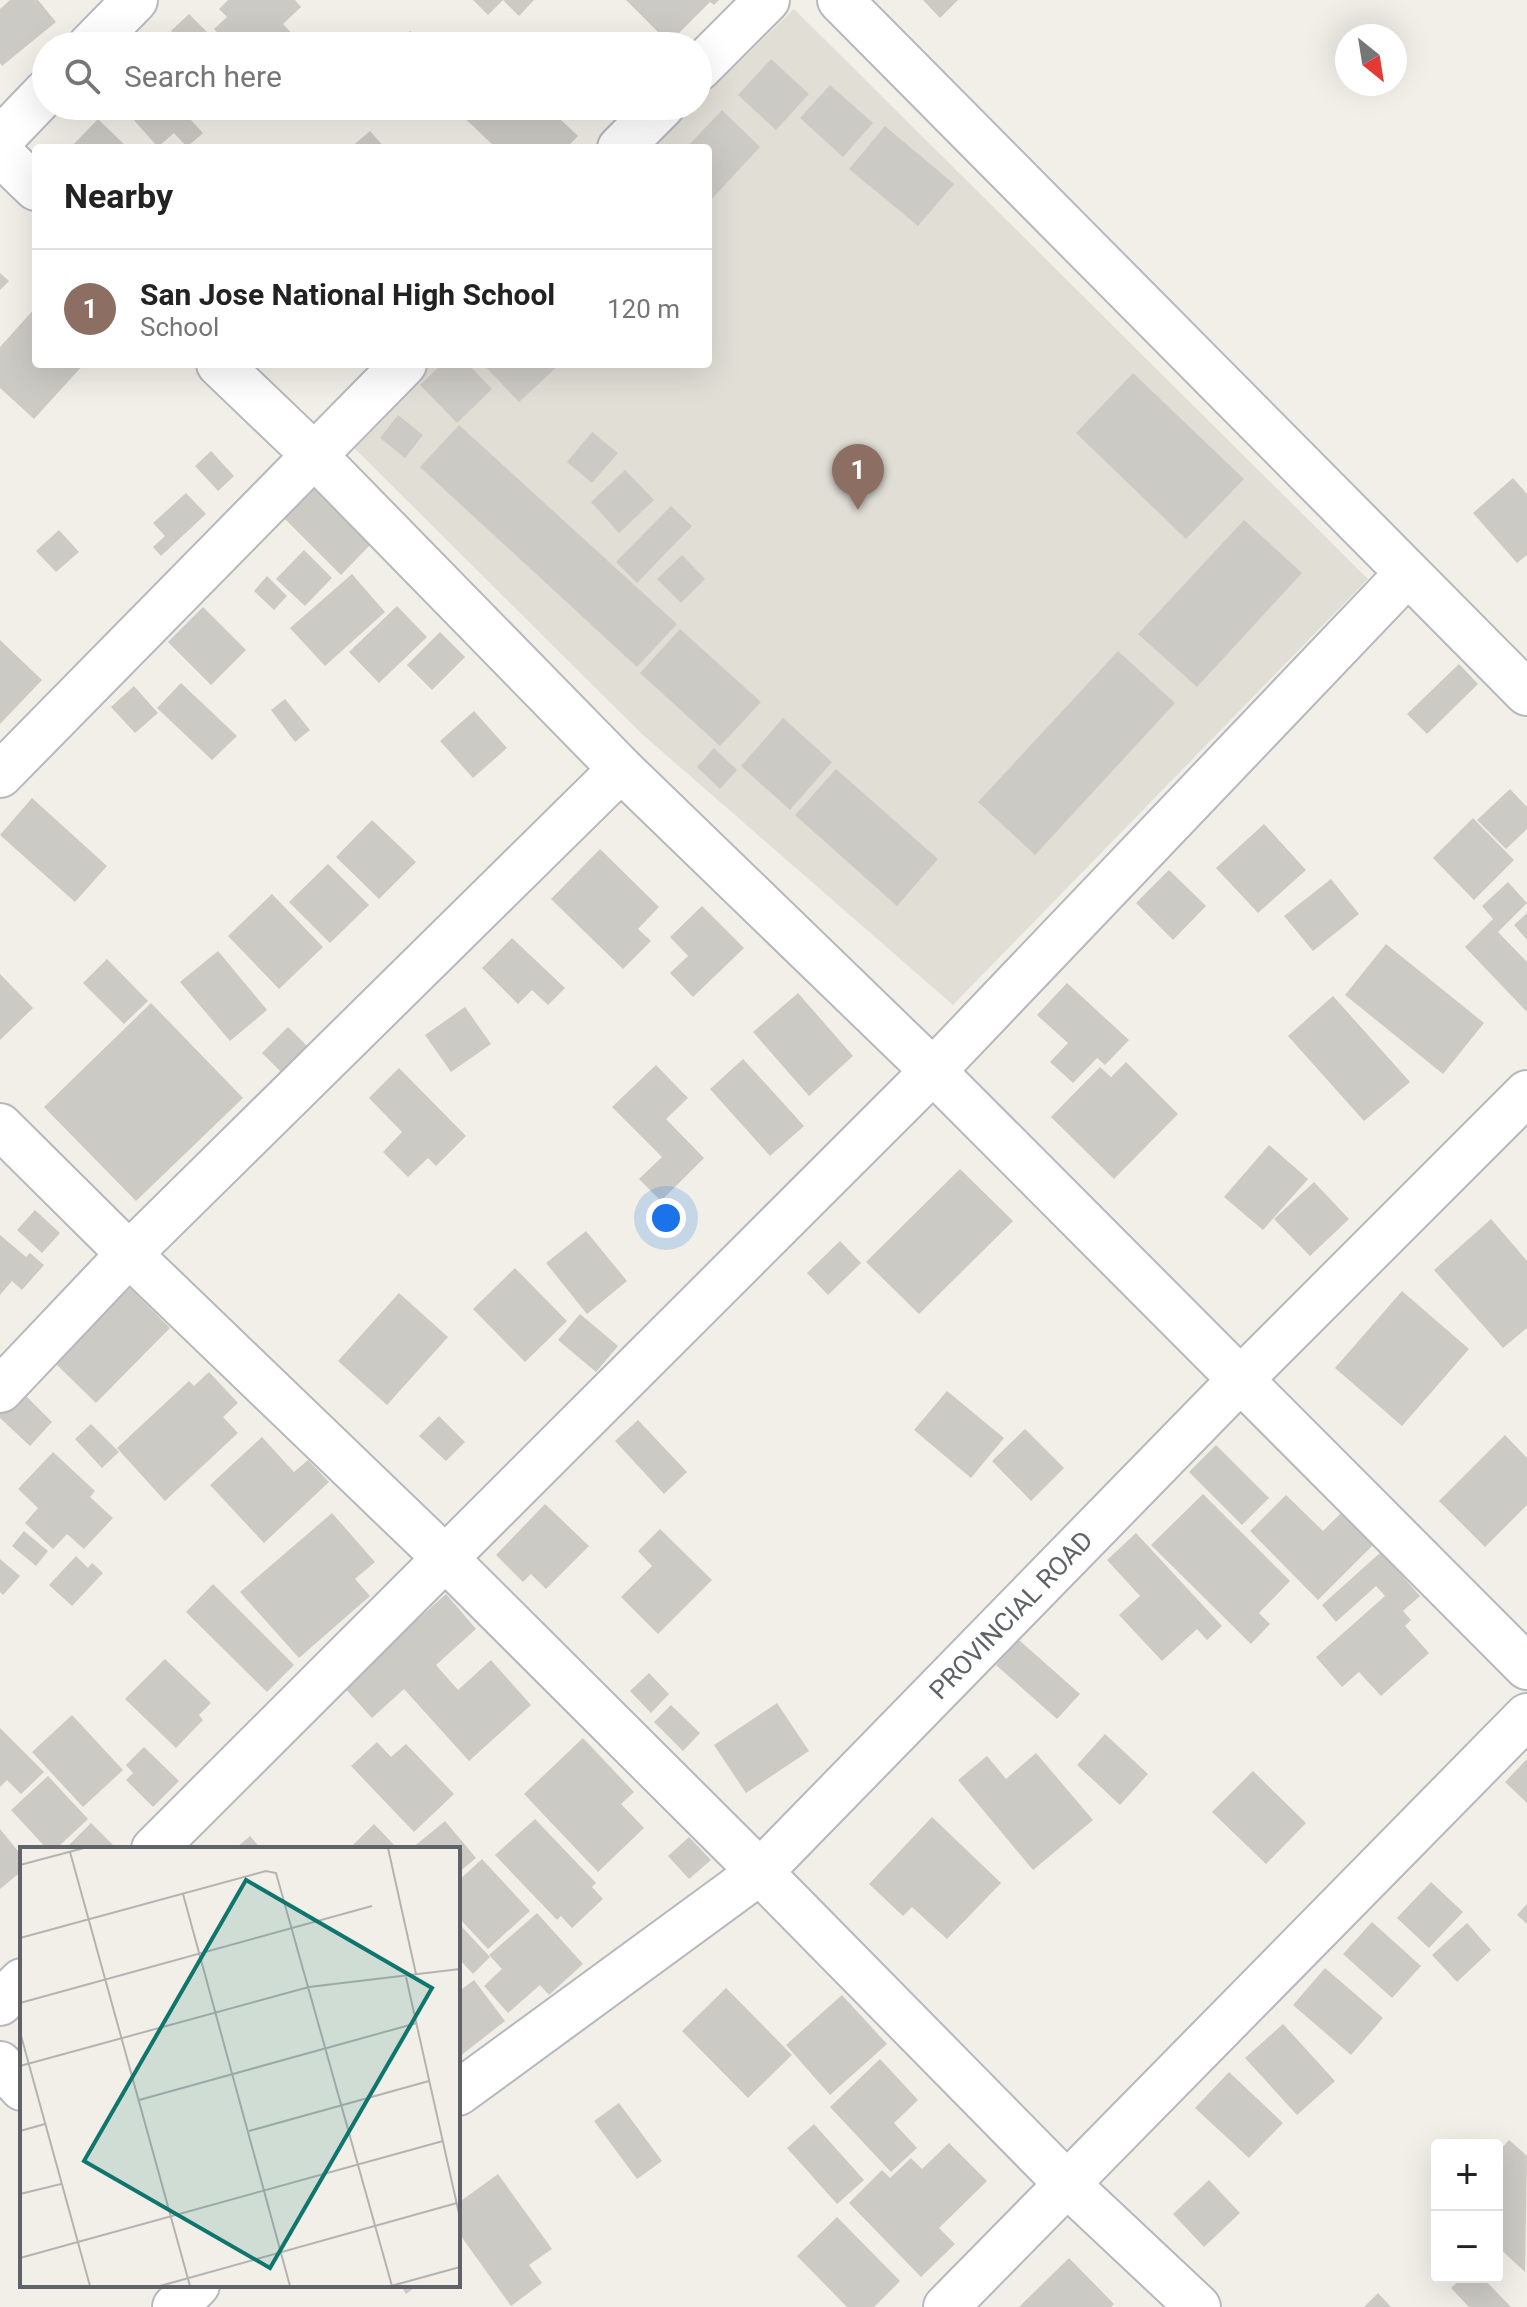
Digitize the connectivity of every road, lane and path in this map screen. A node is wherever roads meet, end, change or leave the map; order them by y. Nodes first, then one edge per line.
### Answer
1 (135, 0) edge
2 (767, 0) edge
3 (840, 0) edge
4 (104, 32) edge
5 (712, 55) edge
6 (32, 107) edge
7 (648, 120) edge
8 (0, 140) edge
9 (624, 144) edge
10 (0, 153) edge
11 (32, 184) edge
12 (223, 368) edge
13 (400, 368) edge
14 (314, 455) junction
15 (1407, 574) junction
16 (1527, 693) edge
17 (621, 769) junction
18 (0, 775) edge
19 (933, 1071) junction
20 (1527, 1093) edge
21 (0, 1126) edge
22 (129, 1254) junction
23 (1241, 1379) junction
24 (0, 1390) edge
25 (445, 1558) junction
26 (1527, 1667) edge
27 (1527, 1716) edge
28 (156, 1847) edge
29 (760, 1872) junction
30 (20, 1983) edge
31 (0, 2003) edge
32 (0, 2064) edge
33 (20, 2086) edge
34 (460, 2092) edge
35 (1066, 2183) junction
36 (195, 2287) edge
37 (175, 2307) edge
38 (946, 2307) edge
39 (1198, 2307) edge

1 - 4 street
2 - 5 street
3 - 15 street
6 - 8 street
7 - 9 street
10 - 11 street
12 - 14 street
13 - 14 street
14 - 17 street
14 - 18 street
15 - 16 street
15 - 19 street
17 - 19 street
17 - 22 street
19 - 23 street
19 - 25 street
20 - 23 street, PROVINCIAL ROAD
21 - 22 street
22 - 24 street
22 - 25 street
23 - 26 street
23 - 29 street, PROVINCIAL ROAD
25 - 28 street
25 - 29 street
27 - 35 street
29 - 34 street, PROVINCIAL ROAD
29 - 35 street
30 - 31 street
32 - 33 street
35 - 38 street
35 - 39 street
36 - 37 street

